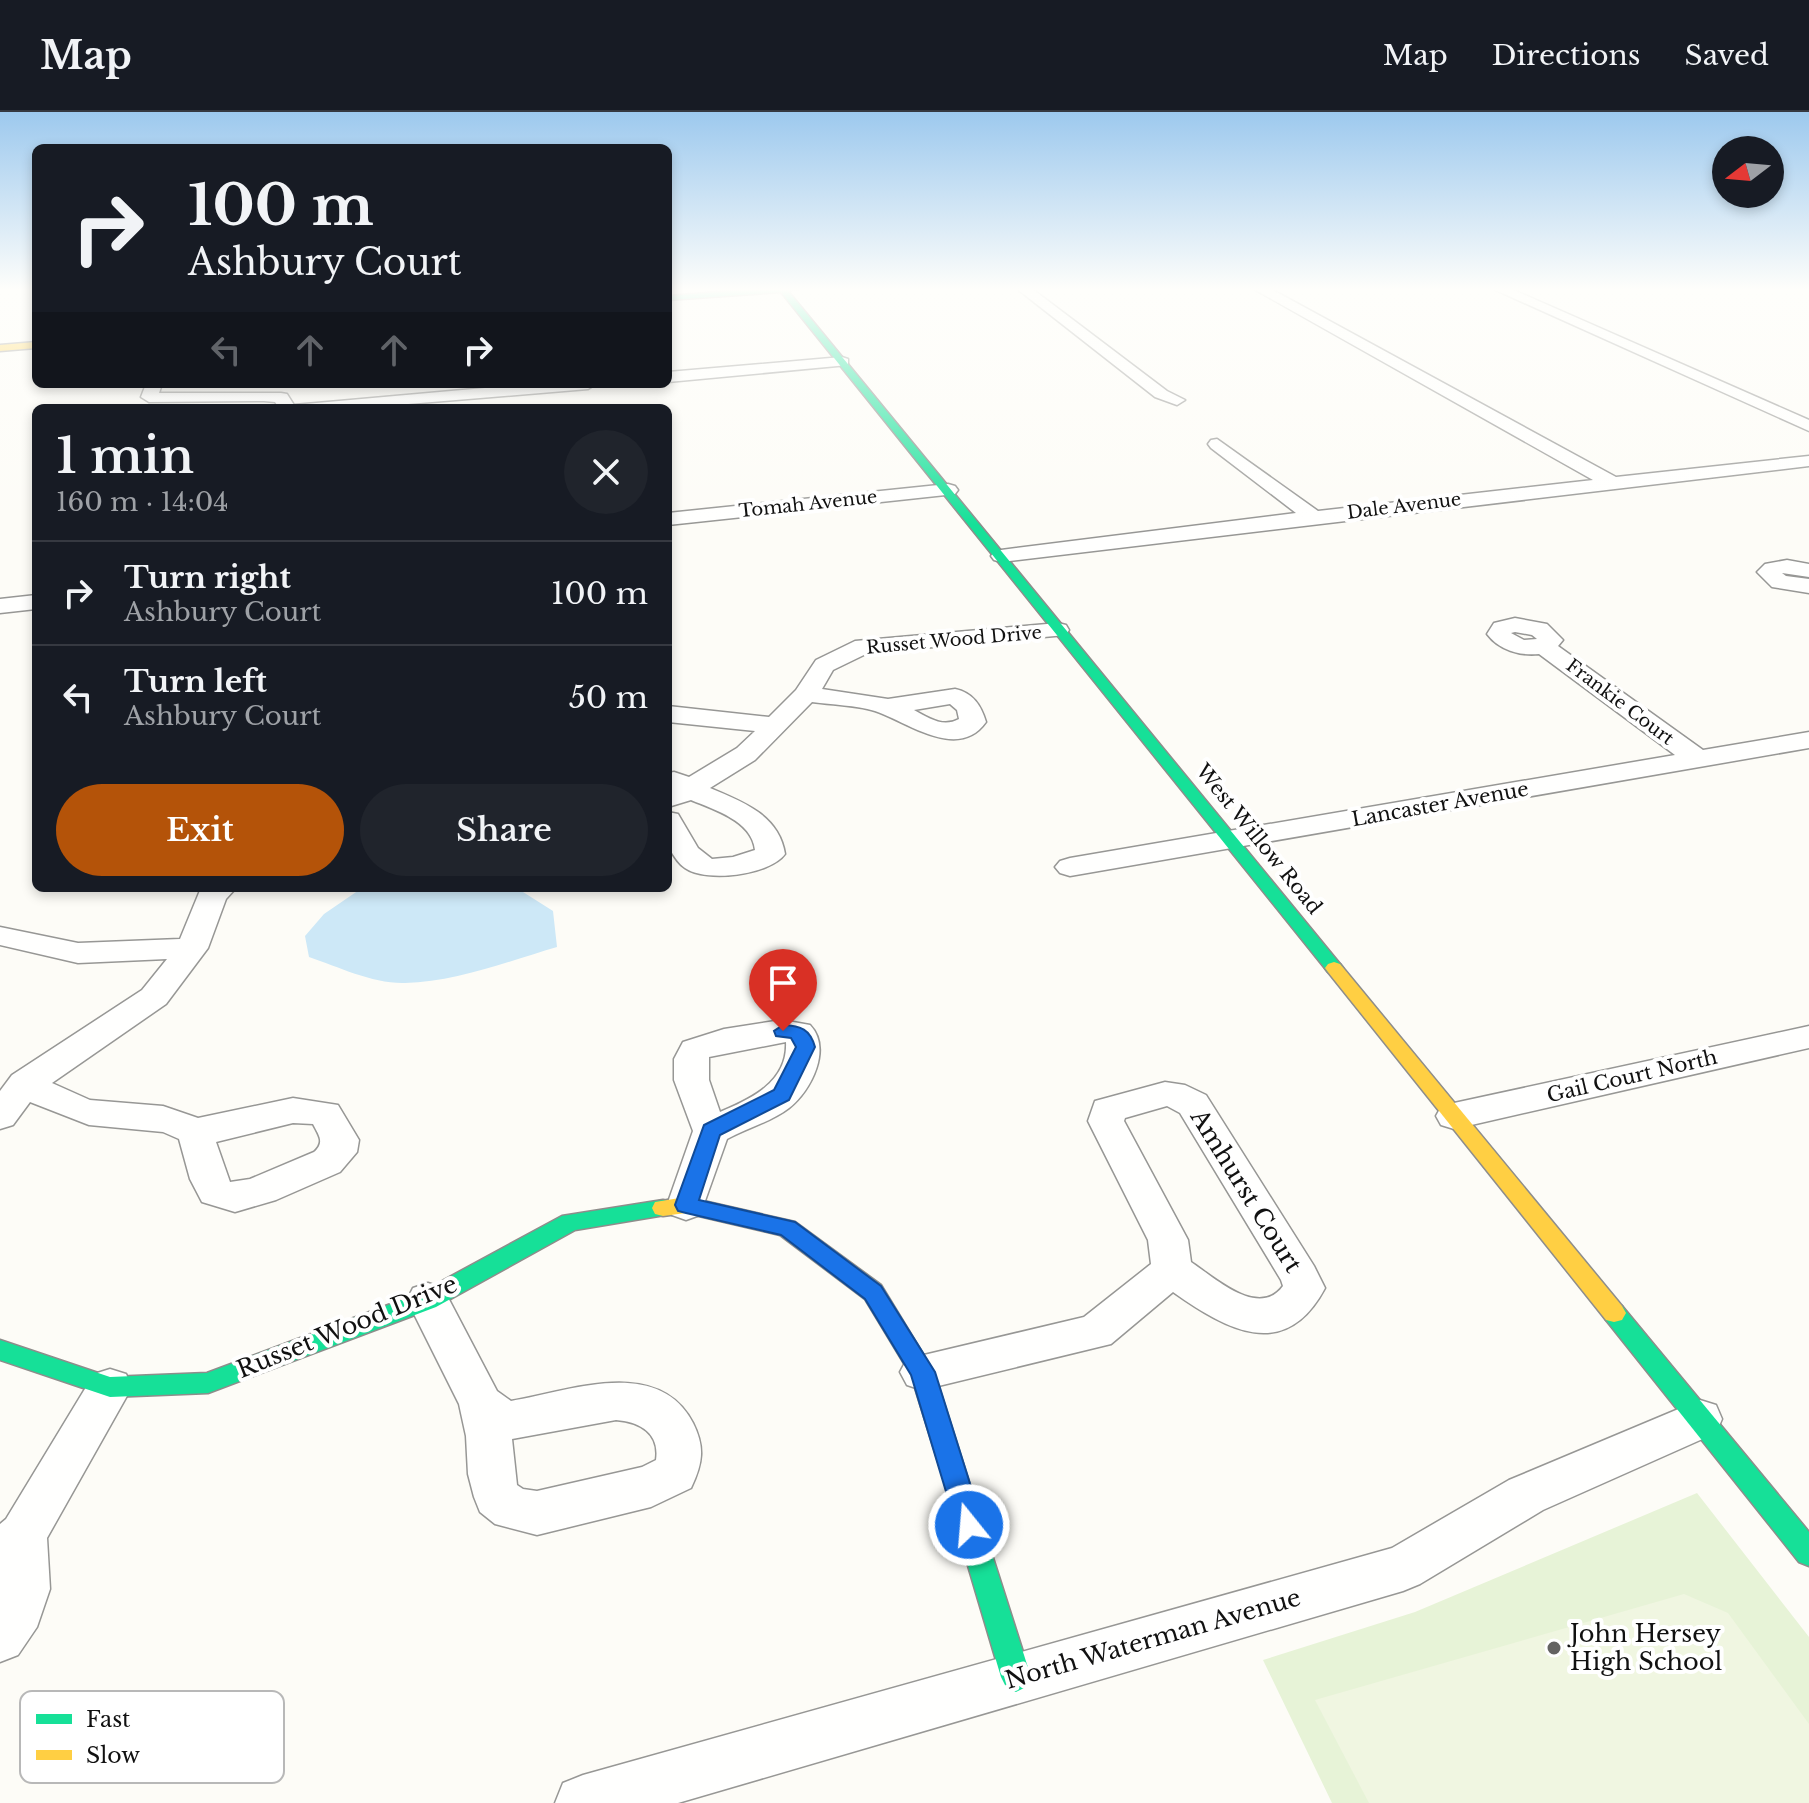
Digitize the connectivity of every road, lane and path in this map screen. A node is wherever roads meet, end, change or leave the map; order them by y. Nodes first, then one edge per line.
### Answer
1 (785, 367) edge
2 (846, 367) edge
3 (1126, 367) edge
4 (1402, 367) edge
5 (1676, 367) edge
6 (672, 377) edge
7 (152, 388) edge
8 (542, 388) edge
9 (1177, 400) dead end
10 (285, 404) edge
11 (348, 404) edge
12 (1809, 426) edge
13 (1217, 444) dead end
14 (1809, 461) edge
15 (1611, 482) junction
16 (948, 490) junction
17 (1314, 517) junction
18 (672, 519) edge
19 (1001, 556) junction
20 (1809, 571) edge
21 (1809, 586) edge
22 (32, 602) edge
23 (0, 606) edge
24 (1058, 630) junction
25 (1544, 646) dead end
26 (806, 694) junction
27 (887, 707) dead end
28 (672, 714) edge
29 (775, 725) junction
30 (1809, 740) edge
31 (1696, 758) junction
32 (675, 789) edge
33 (672, 827) edge
34 (1232, 841) junction
35 (1070, 867) dead end
36 (215, 892) edge
37 (0, 936) edge
38 (192, 948) junction
39 (1809, 1037) edge
40 (25, 1084) junction
41 (0, 1116) edge
42 (1454, 1116) junction
43 (711, 1131) dead end
44 (195, 1132) dead end
45 (686, 1205) junction
46 (1172, 1270) junction
47 (428, 1300) junction
48 (0, 1350) edge
49 (922, 1372) junction
50 (110, 1387) junction
51 (481, 1404) dead end
52 (1700, 1419) junction
53 (12, 1545) edge
54 (1809, 1553) edge
55 (0, 1637) edge
56 (1016, 1677) junction
57 (583, 1803) edge

1 - 6 street
2 - 16 street, West Willow Road
3 - 9 street
4 - 15 street
5 - 12 street
7 - 10 street
8 - 11 street
13 - 17 street
14 - 15 street, Dale Avenue
15 - 17 street, Dale Avenue
16 - 18 street, Tomah Avenue
16 - 19 street, West Willow Road
17 - 19 street, Dale Avenue
19 - 24 street, West Willow Road
20 - 21 street
22 - 23 street
24 - 26 street, Russet Wood Drive
24 - 34 street, West Willow Road
25 - 31 street, Frankie Court
26 - 27 street
26 - 29 street, Russet Wood Drive
28 - 29 street
29 - 32 street, Russet Wood Drive
30 - 31 street, Lancaster Avenue
31 - 34 street, Lancaster Avenue
32 - 33 street
34 - 35 street, Lancaster Avenue
34 - 42 street, West Willow Road
36 - 38 street
37 - 38 street
38 - 40 street
39 - 42 street, Gail Court North
40 - 41 street
40 - 44 street
42 - 52 street, West Willow Road
43 - 45 street
45 - 47 street, Russet Wood Drive
45 - 49 street, Russet Wood Drive
46 - 46 street, Amhurst Court
46 - 49 street
47 - 50 street, Russet Wood Drive
47 - 51 street
48 - 50 street, Russet Wood Drive
49 - 56 street, Russet Wood Drive
50 - 53 street
52 - 54 street, West Willow Road
52 - 56 street, North Waterman Avenue
53 - 55 street
56 - 57 street, North Waterman Avenue

